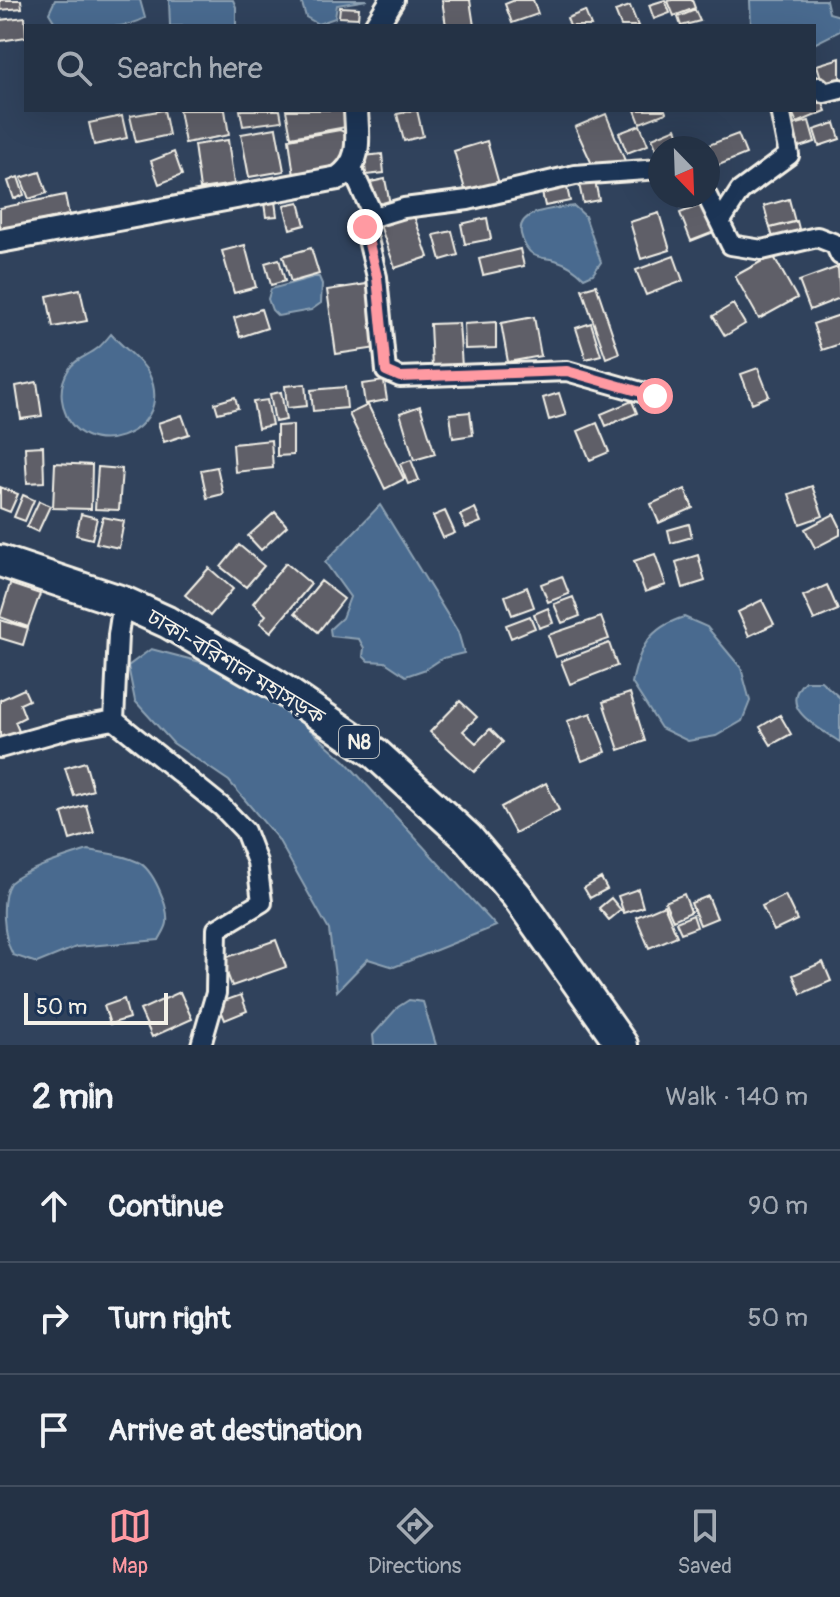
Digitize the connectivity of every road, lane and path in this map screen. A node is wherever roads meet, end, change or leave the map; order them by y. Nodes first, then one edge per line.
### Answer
1 (392, 0) edge
2 (377, 24) edge
3 (816, 88) edge
4 (840, 89) edge
5 (356, 112) edge
6 (780, 112) edge
7 (352, 169) junction
8 (648, 170) edge
9 (713, 208) edge
10 (374, 217) junction
11 (720, 222) junction
12 (0, 241) edge
13 (840, 255) edge
14 (655, 396) dead end
15 (0, 561) edge
16 (123, 602) junction
17 (114, 720) junction
18 (0, 748) edge
19 (201, 1045) edge
20 (622, 1045) edge

1 - 2 street
3 - 4 street
5 - 7 street
6 - 11 street
7 - 10 street
7 - 12 street
8 - 10 street
9 - 11 street
10 - 14 street
11 - 13 street
15 - 16 highway, ঢাকা-বরিশাল মহাসড়ক / N8
16 - 17 street
16 - 20 highway, ঢাকা-বরিশাল মহাসড়ক / N8
17 - 18 street
17 - 19 street

